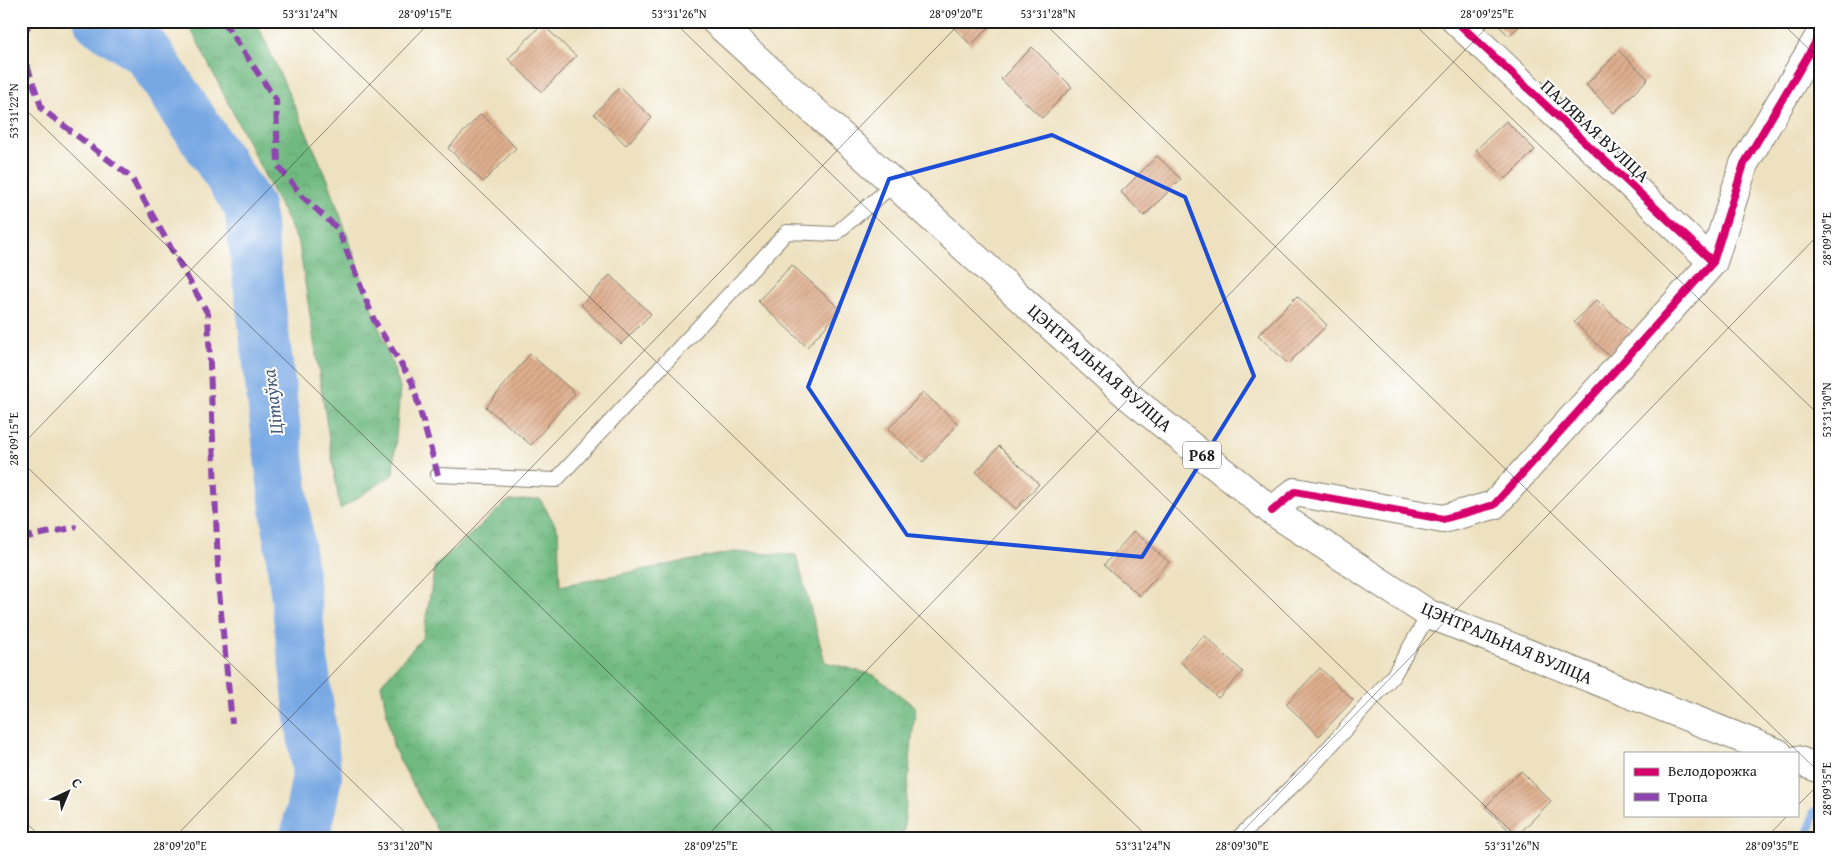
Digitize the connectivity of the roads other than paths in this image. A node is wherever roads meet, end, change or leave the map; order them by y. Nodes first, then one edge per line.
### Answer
1 (715, 21) edge
2 (1456, 21) edge
3 (1820, 35) edge
4 (894, 184) junction
5 (1713, 262) junction
6 (438, 475) dead end
7 (1272, 511) junction
8 (1429, 614) junction
9 (1775, 752) edge
10 (1798, 760) edge
11 (1820, 769) edge
12 (1238, 838) edge

1 - 4 main road, ЦЭНТРАЛЬНАЯ ВУЛІЦА / Р68
2 - 5 main road, ПАЛЯВАЯ ВУЛІЦА
3 - 5 main road
4 - 6 lane
4 - 7 main road, ЦЭНТРАЛЬНАЯ ВУЛІЦА / Р68
5 - 7 main road
7 - 8 main road, ЦЭНТРАЛЬНАЯ ВУЛІЦА / Р68
8 - 9 main road, ЦЭНТРАЛЬНАЯ ВУЛІЦА / Р68
8 - 12 lane
10 - 11 main road

